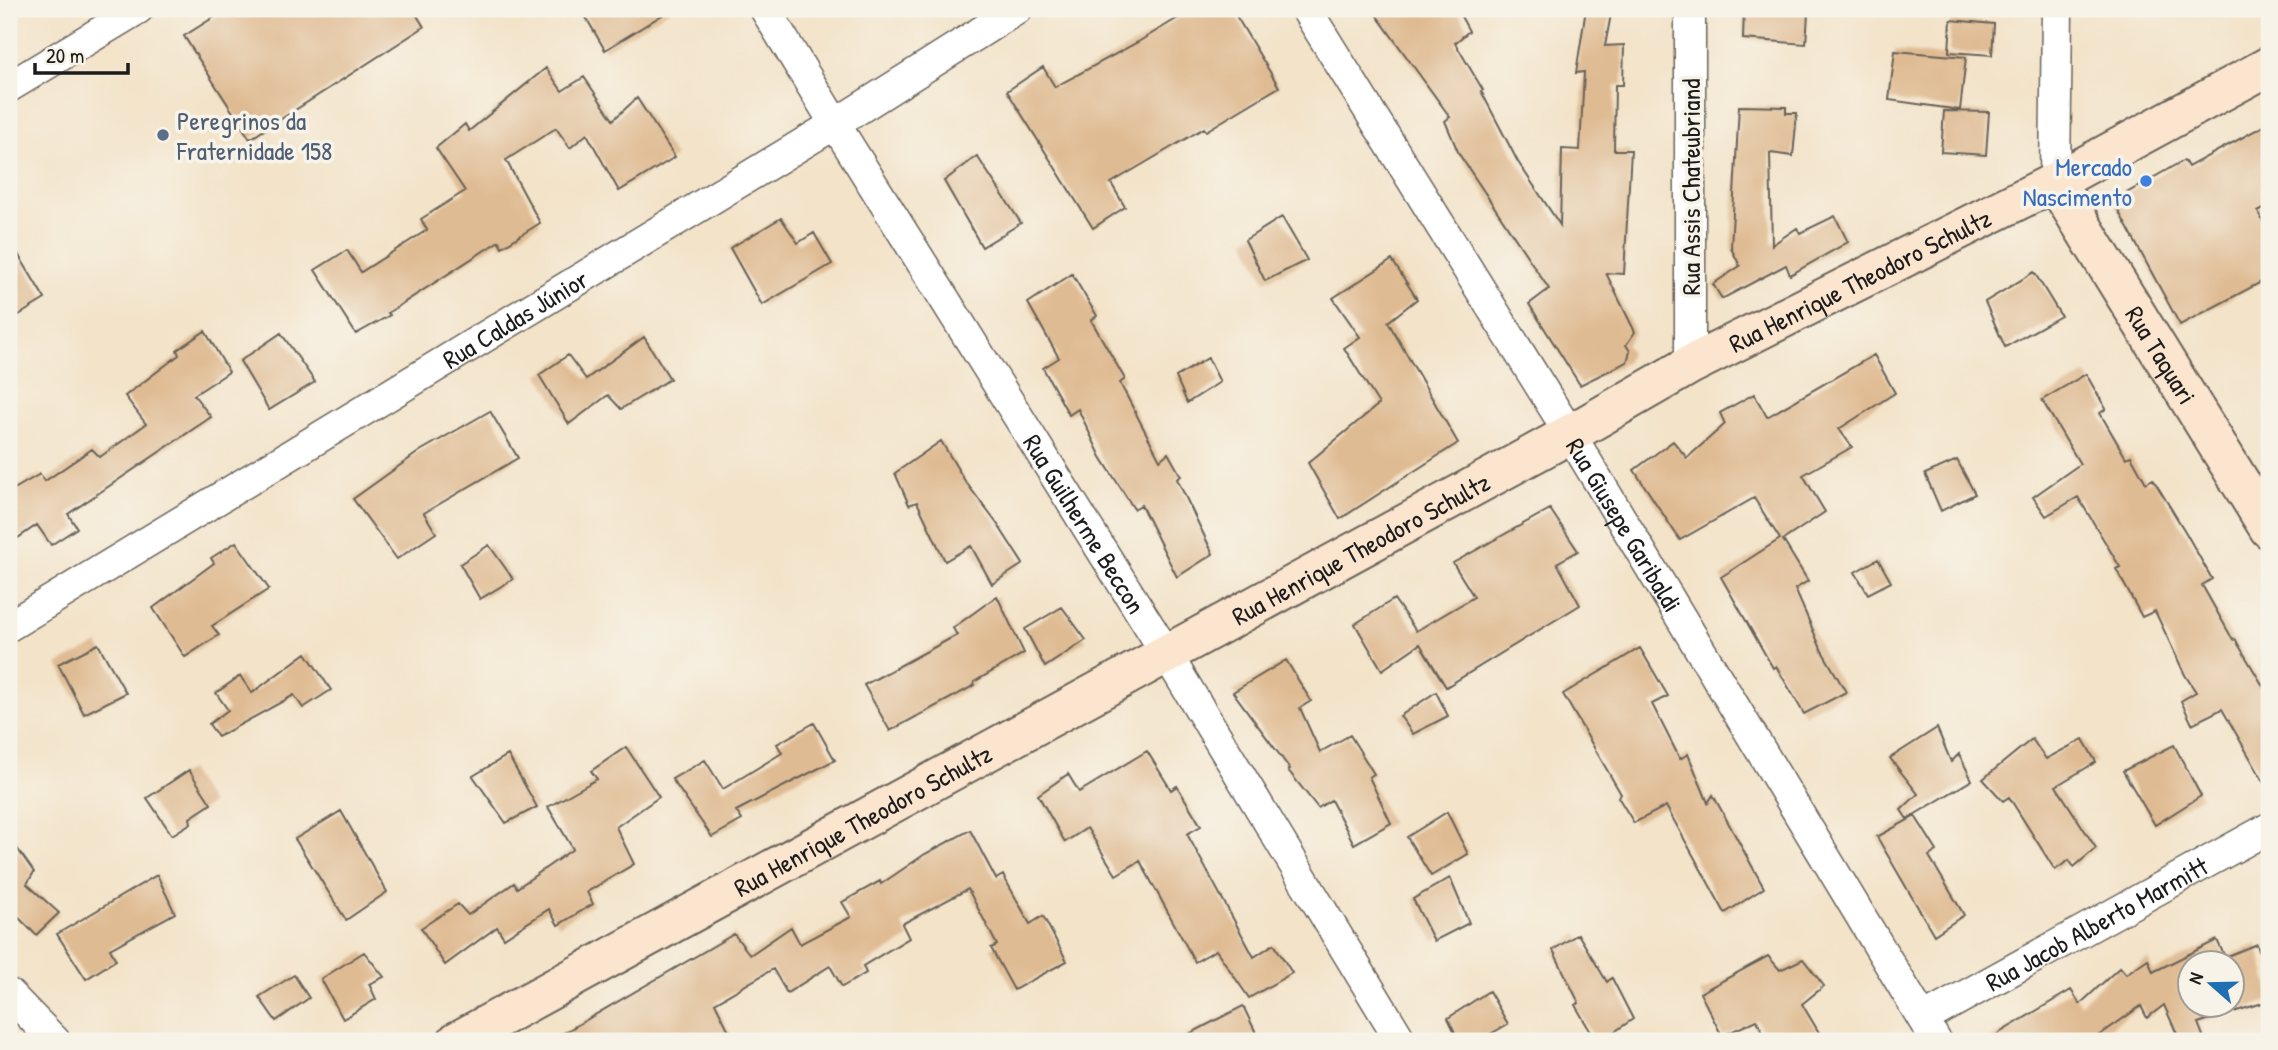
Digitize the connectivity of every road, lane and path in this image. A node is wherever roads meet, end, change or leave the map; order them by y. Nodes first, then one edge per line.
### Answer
1 (138, 9) edge
2 (765, 9) edge
3 (1017, 9) edge
4 (1306, 9) edge
5 (1690, 9) edge
6 (2057, 9) edge
7 (2269, 66) edge
8 (9, 87) edge
9 (835, 124) junction
10 (2055, 181) junction
11 (1690, 365) junction
12 (1570, 434) junction
13 (2269, 528) edge
14 (9, 626) edge
15 (1166, 653) junction
16 (2269, 828) edge
17 (9, 994) edge
18 (1930, 1030) edge
19 (55, 1041) edge
20 (457, 1041) edge
21 (1401, 1041) edge

1 - 8 street
2 - 9 street, Rua Guilherme Beccon
3 - 9 street, Rua Caldas Júnior
4 - 12 street, Rua Giusepe Garibaldi
5 - 11 street, Rua Assis Chateubriand
6 - 10 street
7 - 10 street, Rua Henrique Theodoro Schultz
9 - 14 street, Rua Caldas Júnior
9 - 15 street, Rua Guilherme Beccon
10 - 11 street, Rua Henrique Theodoro Schultz
10 - 13 street, Rua Taquari
11 - 12 street, Rua Henrique Theodoro Schultz
12 - 15 street, Rua Henrique Theodoro Schultz
12 - 18 street, Rua Giusepe Garibaldi
15 - 20 street, Rua Henrique Theodoro Schultz
15 - 21 street, Rua Guilherme Beccon
16 - 18 street, Rua Jacob Alberto Marmitt
17 - 19 street

